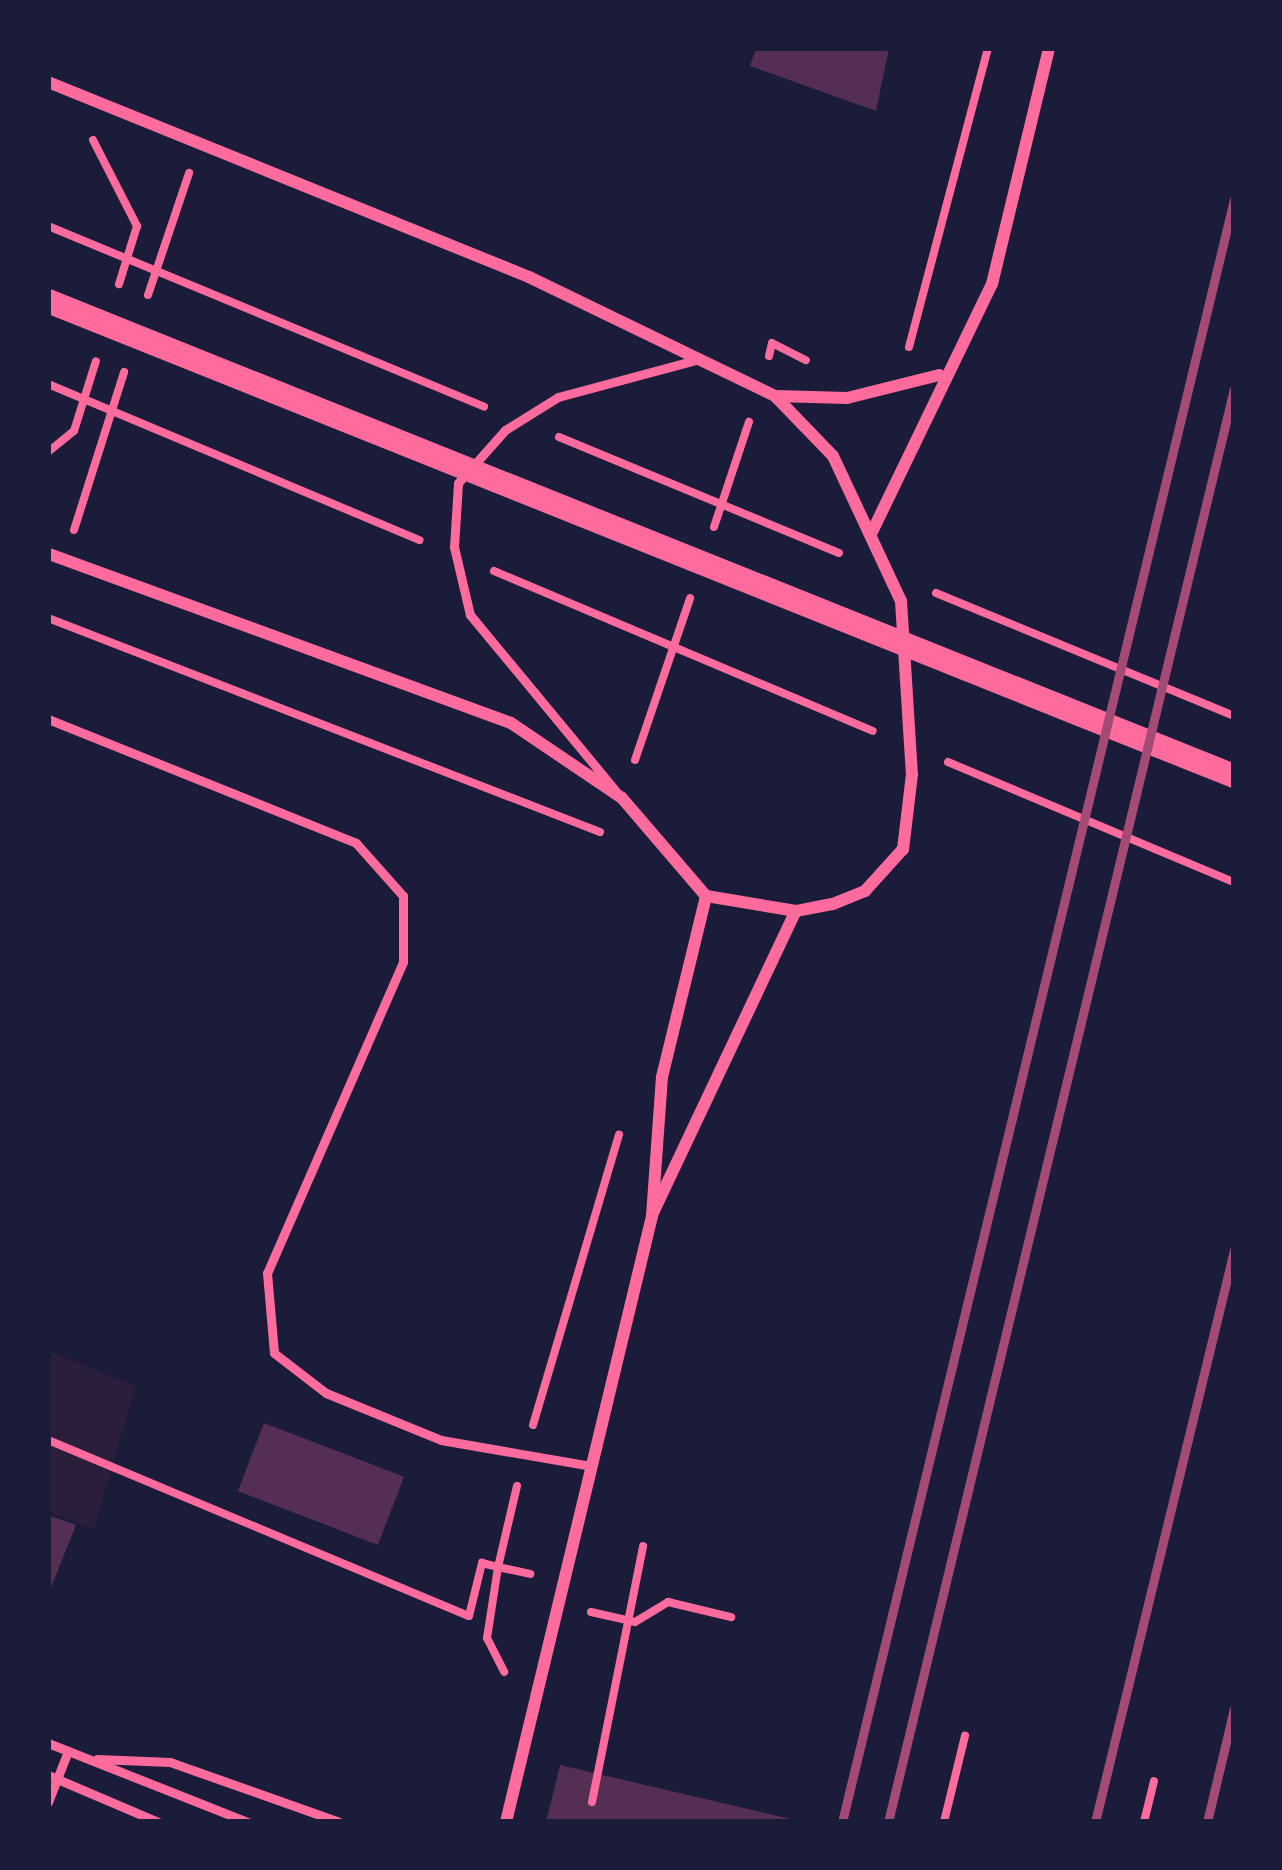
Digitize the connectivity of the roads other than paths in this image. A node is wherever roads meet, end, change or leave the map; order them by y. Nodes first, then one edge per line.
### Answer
1 (1049, 48) edge
2 (48, 82) edge
3 (57, 304) edge
4 (700, 359) junction
5 (940, 376) junction
6 (775, 396) junction
7 (872, 532) junction
8 (48, 554) edge
9 (48, 718) edge
10 (1234, 776) edge
11 (622, 798) junction
12 (706, 896) junction
13 (796, 910) junction
14 (652, 1216) junction
15 (591, 1466) junction
16 (48, 1743) edge
17 (68, 1751) junction
18 (97, 1759) junction
19 (48, 1775) edge
20 (61, 1781) junction
21 (48, 1802) edge
22 (158, 1822) edge
23 (248, 1822) edge
24 (339, 1822) edge
25 (506, 1822) edge

1 - 5 street
2 - 4 street
3 - 10 main road
4 - 6 street
4 - 11 lane
5 - 6 street
5 - 7 street
6 - 7 street
7 - 13 street
8 - 11 street
9 - 15 lane
11 - 12 street
12 - 13 street
12 - 14 street
13 - 14 street
14 - 15 street
15 - 25 street
16 - 17 lane
17 - 18 lane
17 - 20 lane
18 - 23 lane
18 - 24 lane
19 - 20 lane
20 - 21 lane
20 - 22 lane

